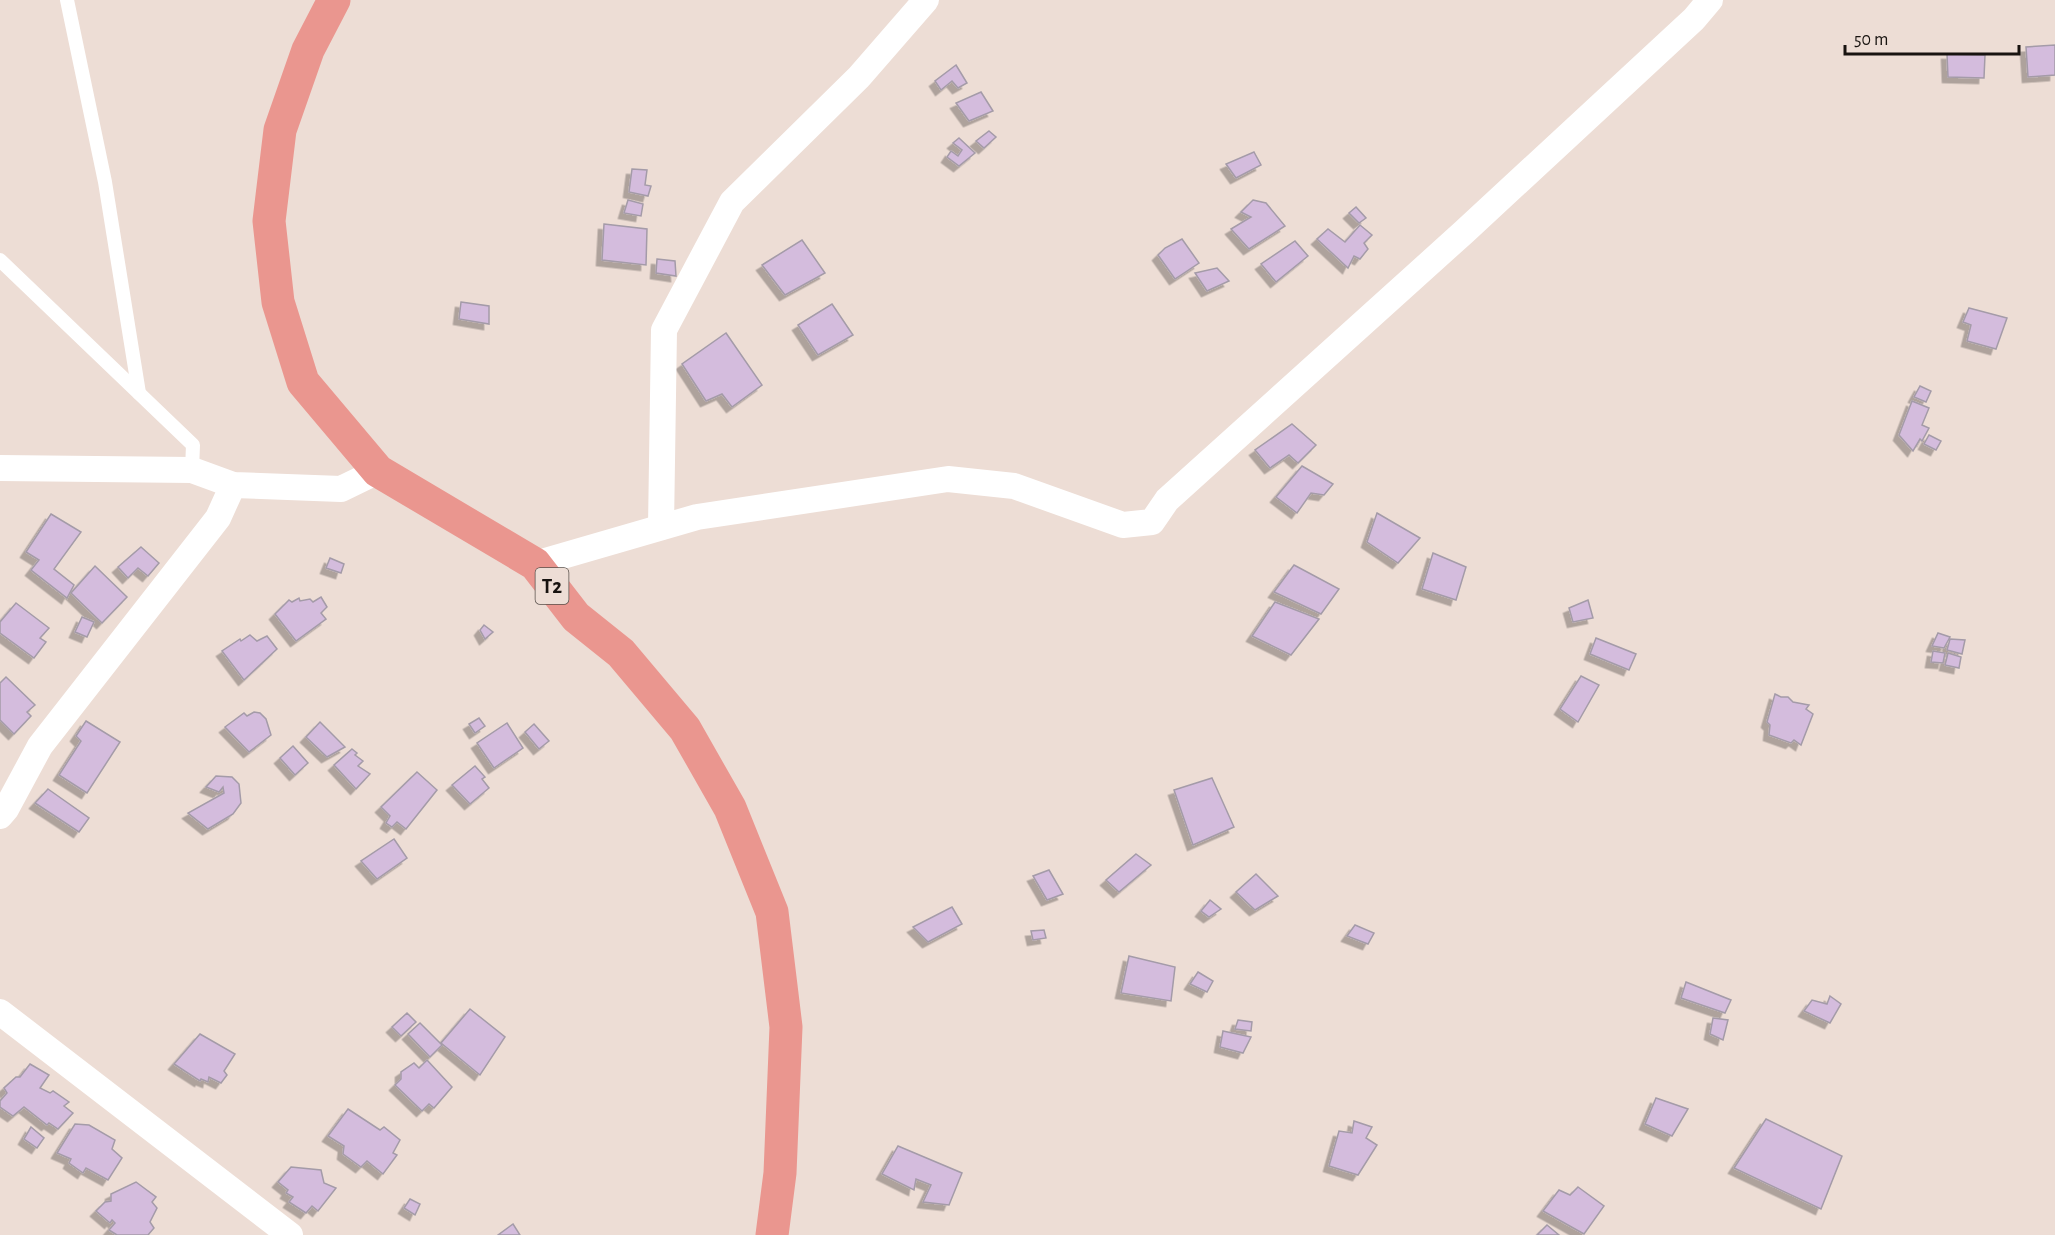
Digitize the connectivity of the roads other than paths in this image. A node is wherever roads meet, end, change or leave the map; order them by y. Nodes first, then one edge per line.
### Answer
1 (67, 0) edge
2 (334, 0) edge
3 (926, 0) edge
4 (1710, 0) edge
5 (0, 260) edge
6 (139, 393) junction
7 (0, 468) edge
8 (192, 470) junction
9 (378, 471) junction
10 (233, 485) junction
11 (661, 527) junction
12 (535, 564) junction
13 (0, 816) edge
14 (1, 1016) edge
15 (290, 1235) edge
16 (772, 1235) edge

1 - 6 lane
2 - 9 highway, T2
3 - 11 street
4 - 11 street
5 - 6 lane
6 - 8 lane
7 - 8 street
8 - 10 street
9 - 10 street
9 - 12 highway, T2
10 - 13 street
11 - 12 street
12 - 16 highway, T2
14 - 15 street

